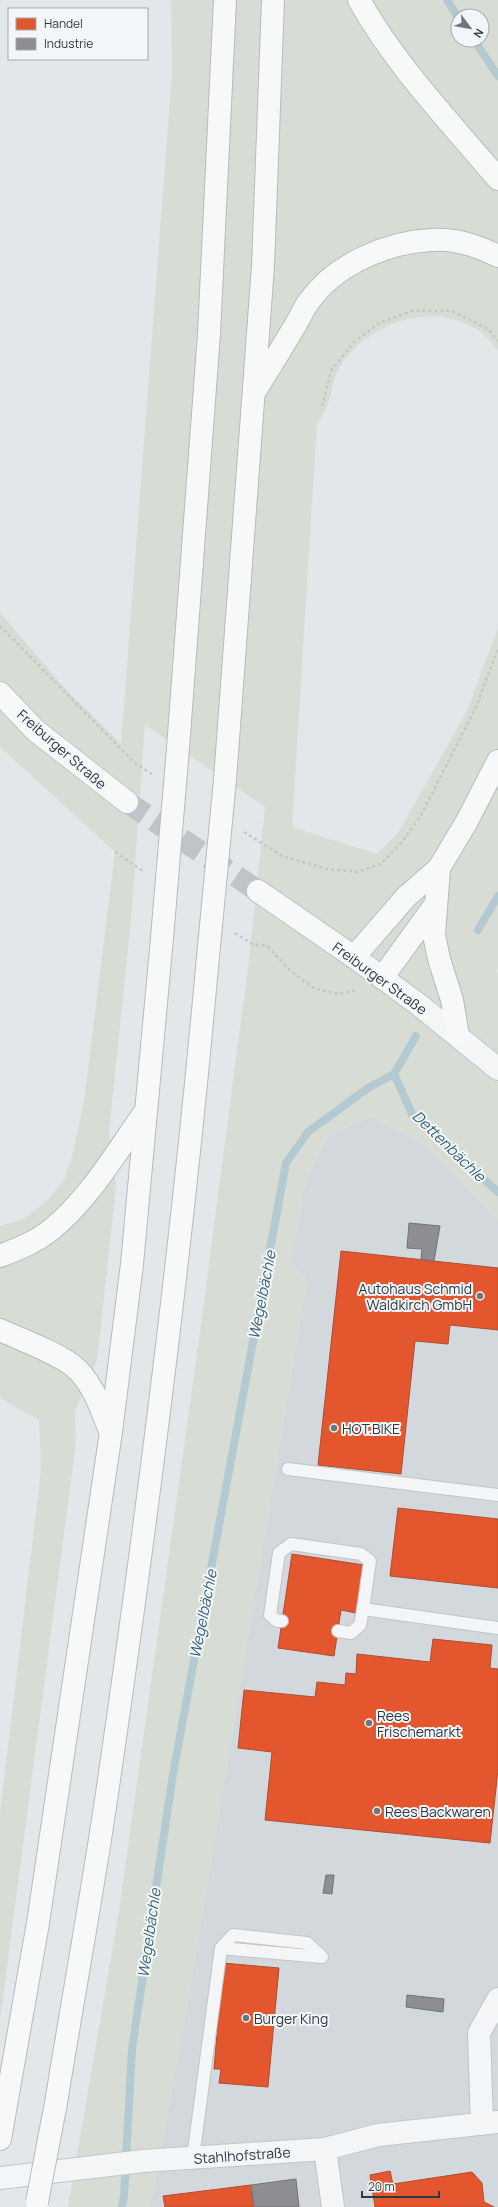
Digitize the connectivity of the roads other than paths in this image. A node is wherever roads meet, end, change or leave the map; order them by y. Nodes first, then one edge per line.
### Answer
1 (225, 0) edge
2 (273, 0) edge
3 (359, 0) edge
4 (498, 179) edge
5 (498, 256) edge
6 (254, 394) junction
7 (0, 693) edge
8 (498, 761) edge
9 (127, 802) tunnel mouth
10 (439, 868) junction
11 (258, 891) tunnel mouth
12 (435, 905) junction
13 (354, 957) junction
14 (382, 978) junction
15 (458, 1036) junction
16 (498, 1069) edge
17 (145, 1112) junction
18 (0, 1256) edge
19 (0, 1330) edge
20 (111, 1432) junction
21 (288, 1469) dead end
22 (498, 1495) edge
23 (363, 1609) junction
24 (282, 1621) dead end
25 (498, 1628) edge
26 (338, 1631) dead end
27 (322, 1957) dead end
28 (498, 1999) edge
29 (490, 2123) edge
30 (0, 2139) edge
31 (325, 2149) junction
32 (193, 2158) junction
33 (0, 2178) edge
34 (36, 2204) edge
35 (333, 2207) edge

1 - 17 main road, bridge
2 - 6 main road
3 - 4 main road
5 - 6 main road
6 - 34 main road, bridge
7 - 9 main road, Freiburger Straße
8 - 10 main road
10 - 12 main road
10 - 13 main road
11 - 13 main road, Freiburger Straße
12 - 14 main road
12 - 15 main road
13 - 14 street, Freiburger Straße
14 - 15 street, Freiburger Straße
15 - 16 street, Freiburger Straße
17 - 18 main road
17 - 20 main road
19 - 20 main road
20 - 30 main road
21 - 22 lane
23 - 24 lane
23 - 25 lane
23 - 26 lane
27 - 32 lane
28 - 29 street, Stahlhofstraße
29 - 31 street, Stahlhofstraße
31 - 32 street, Stahlhofstraße
31 - 35 street
32 - 33 street, Stahlhofstraße

